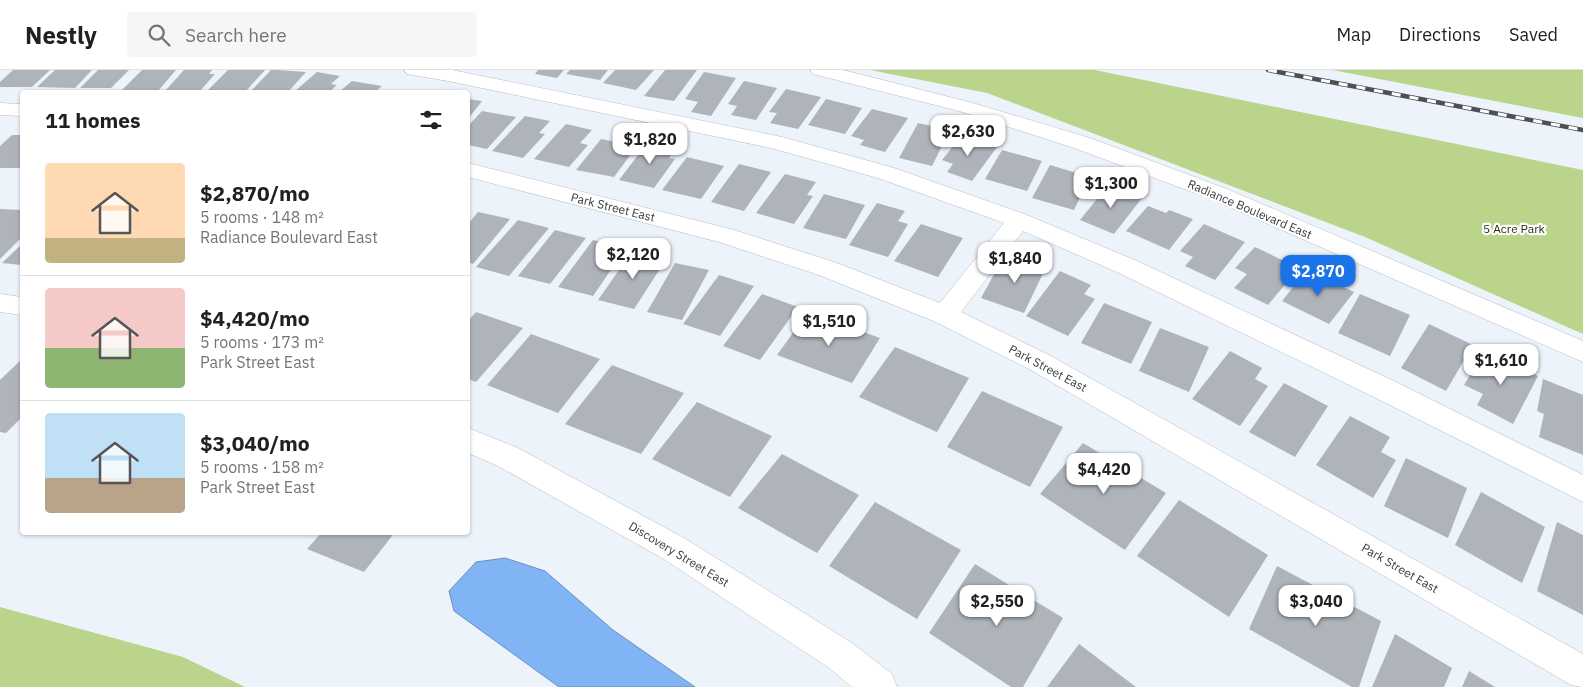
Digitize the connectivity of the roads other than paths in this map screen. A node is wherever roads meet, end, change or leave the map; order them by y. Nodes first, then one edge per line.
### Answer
1 (414, 70) edge
2 (820, 70) edge
3 (451, 73) edge
4 (430, 90) edge
5 (0, 109) edge
6 (20, 110) edge
7 (470, 171) edge
8 (1019, 220) junction
9 (0, 303) edge
10 (20, 306) edge
11 (945, 315) junction
12 (1583, 352) edge
13 (470, 441) edge
14 (1583, 489) edge
15 (1583, 673) edge
16 (879, 687) edge

1 - 3 street
2 - 12 street, Radiance Boulevard East
3 - 4 street
3 - 8 street
5 - 6 street
7 - 11 street, Park Street East
8 - 11 street
8 - 14 street
9 - 10 street
11 - 15 street, Park Street East
13 - 16 street, Discovery Street East

